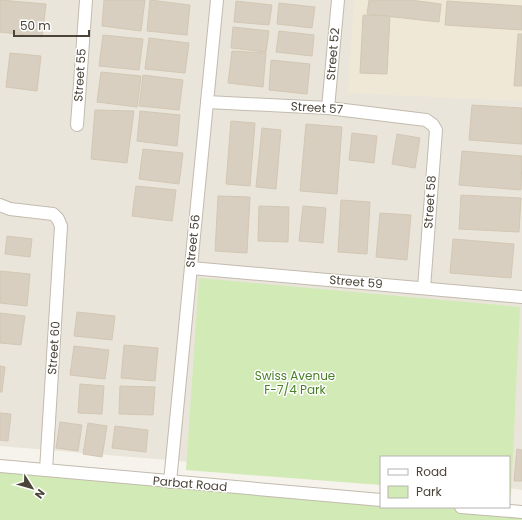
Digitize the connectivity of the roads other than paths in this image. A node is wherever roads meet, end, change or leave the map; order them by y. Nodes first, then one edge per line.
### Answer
1 (86, 0) edge
2 (217, 0) edge
3 (338, 0) edge
4 (207, 102) junction
5 (328, 108) junction
6 (426, 120) joint
7 (77, 125) dead end
8 (0, 205) edge
9 (191, 268) junction
10 (424, 288) junction
11 (522, 297) edge
12 (0, 466) edge
13 (46, 470) junction
14 (170, 482) junction
15 (380, 500) edge
16 (473, 508) edge
17 (522, 512) edge

1 - 7 street, Street 55
2 - 4 street, Street 56
3 - 5 street, Street 52
4 - 5 street, Street 57
4 - 9 street, Street 56
5 - 6 street, Street 57
6 - 10 street, Street 58
8 - 13 street, Street 60
9 - 10 street, Street 59
9 - 14 street, Street 56
10 - 11 street, Street 59
12 - 13 street, Parbat Road
13 - 14 street, Parbat Road
14 - 15 street, Parbat Road
16 - 17 street

